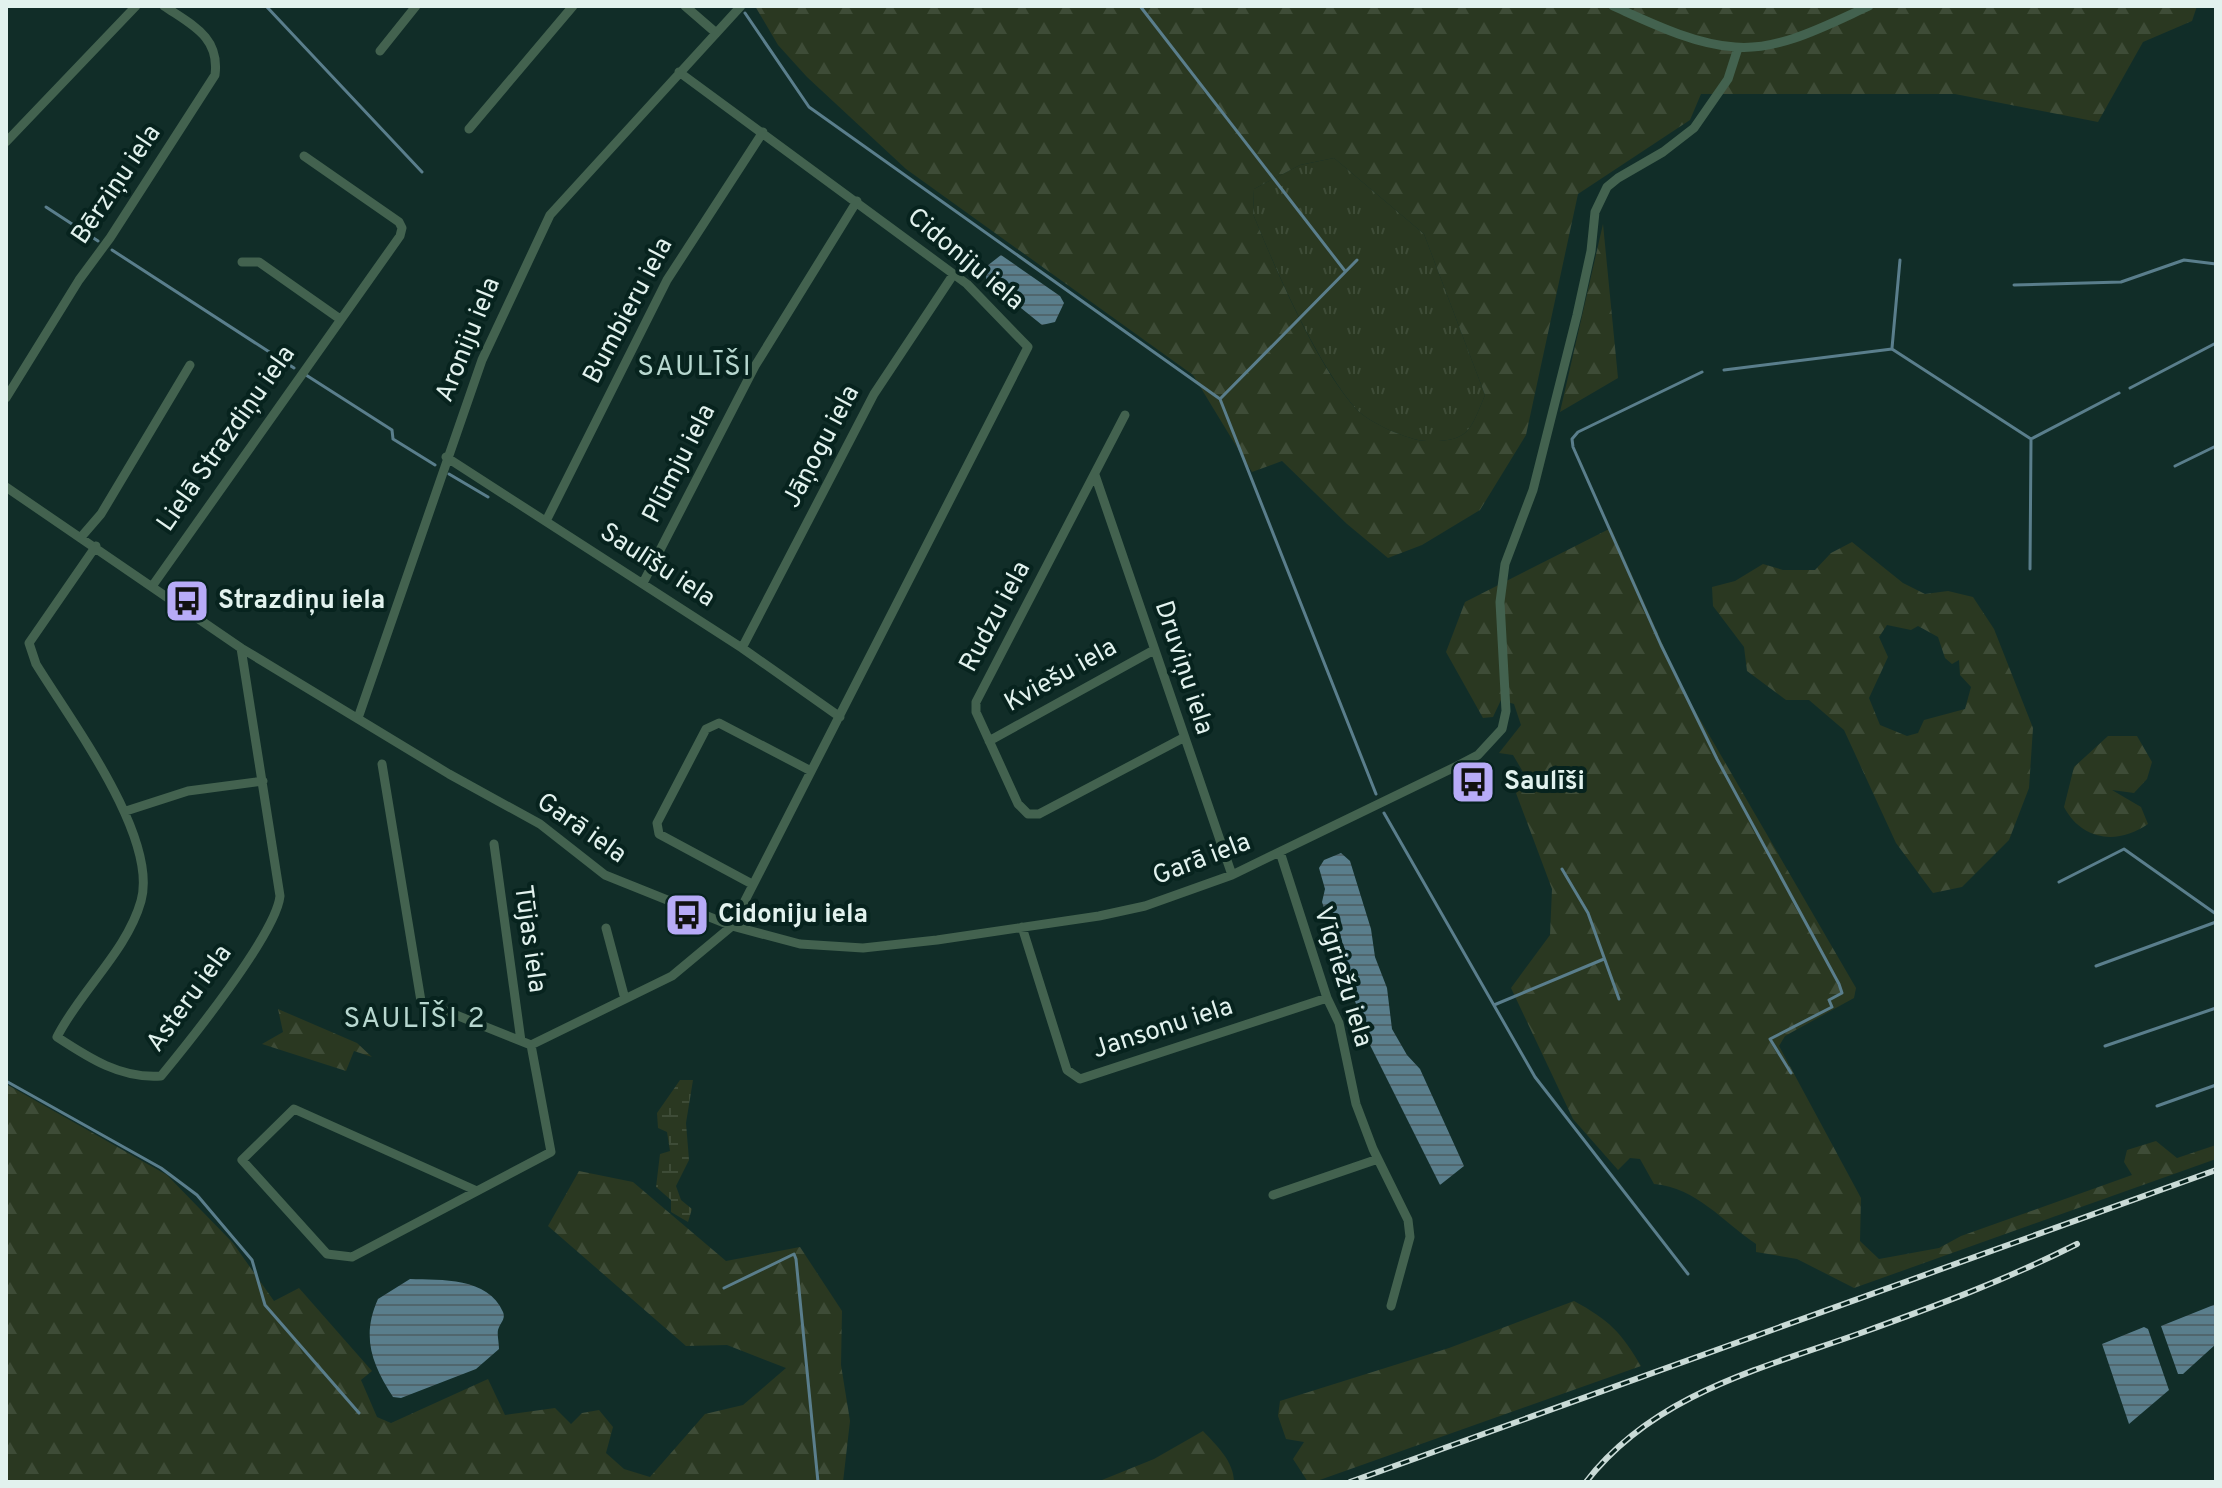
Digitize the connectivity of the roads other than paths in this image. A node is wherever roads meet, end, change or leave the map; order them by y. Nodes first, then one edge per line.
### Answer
1 (136, 6) edge
2 (164, 6) edge
3 (416, 6) edge
4 (573, 6) edge
5 (685, 6) edge
6 (741, 6) edge
7 (1613, 6) edge
8 (1869, 6) edge
9 (715, 32) junction
10 (1738, 48) junction
11 (380, 51) dead end
12 (679, 72) junction
13 (469, 129) dead end
14 (763, 132) junction
15 (6, 142) edge
16 (304, 156) dead end
17 (857, 201) junction
18 (242, 262) dead end
19 (953, 275) junction
20 (340, 319) junction
21 (190, 365) dead end
22 (6, 398) edge
23 (1125, 415) dead end
24 (446, 457) junction
25 (1095, 475) junction
26 (6, 487) edge
27 (547, 519) junction
28 (82, 536) junction
29 (96, 546) junction
30 (643, 583) junction
31 (153, 585) junction
32 (241, 648) junction
33 (742, 648) junction
34 (1154, 650) junction
35 (840, 717) junction
36 (358, 718) junction
37 (1183, 738) junction
38 (989, 741) junction
39 (382, 764) dead end
40 (811, 771) junction
41 (263, 781) junction
42 (126, 811) junction
43 (494, 844) dead end
44 (1280, 852) junction
45 (1232, 875) junction
46 (752, 884) junction
47 (732, 926) junction
48 (1022, 927) junction
49 (606, 928) dead end
50 (1327, 998) junction
51 (625, 999) junction
52 (526, 1043) junction
53 (1378, 1159) junction
54 (477, 1191) junction
55 (1273, 1195) dead end
56 (1391, 1306) dead end

1 - 15 street
2 - 22 street, Bērziņu iela
3 - 11 street
4 - 13 street
5 - 9 street
6 - 9 street, Aroniju iela
7 - 10 street
8 - 10 street
9 - 12 street, Aroniju iela
10 - 44 street, Garā iela
12 - 14 street, Cidoniju iela
12 - 24 street, Aroniju iela
14 - 17 street, Cidoniju iela
14 - 27 street, Bumbieru iela
16 - 20 street, Lielā Strazdiņu iela
17 - 19 street, Cidoniju iela
17 - 30 street, Plūmju iela
18 - 20 street
19 - 33 street, Jāņogu iela
19 - 35 street, Cidoniju iela
20 - 31 street, Lielā Strazdiņu iela
21 - 28 street
23 - 25 street, Rudzu iela
24 - 27 street, Saulīšu iela
24 - 36 street, Aroniju iela
25 - 34 street, Druviņu iela
25 - 38 street, Rudzu iela
26 - 28 street, Garā iela
27 - 30 street, Saulīšu iela
28 - 29 street, Garā iela
29 - 31 street, Garā iela
29 - 42 street, Asteru iela
30 - 33 street, Saulīšu iela
31 - 32 street, Garā iela
32 - 36 street, Garā iela
32 - 41 street, Asteru iela
33 - 35 street, Saulīšu iela
34 - 37 street, Druviņu iela
34 - 38 street, Kviešu iela
35 - 40 street, Cidoniju iela
36 - 47 street, Garā iela
37 - 38 street, Rudzu iela
37 - 45 street, Druviņu iela
39 - 52 street
40 - 46 street, Cidoniju iela
40 - 46 street
41 - 42 street
41 - 42 street, Asteru iela
43 - 52 street, Tūjas iela
44 - 45 street, Garā iela
44 - 50 street, Vīgriežu iela
45 - 48 street, Garā iela
46 - 47 street, Cidoniju iela
47 - 48 street, Garā iela
47 - 51 street, Cidoniju iela
48 - 50 street, Jansonu iela
49 - 51 street
50 - 53 street, Vīgriežu iela
51 - 52 street, Cidoniju iela
52 - 54 street
53 - 55 street
53 - 56 street, Vīgriežu iela
54 - 54 street

